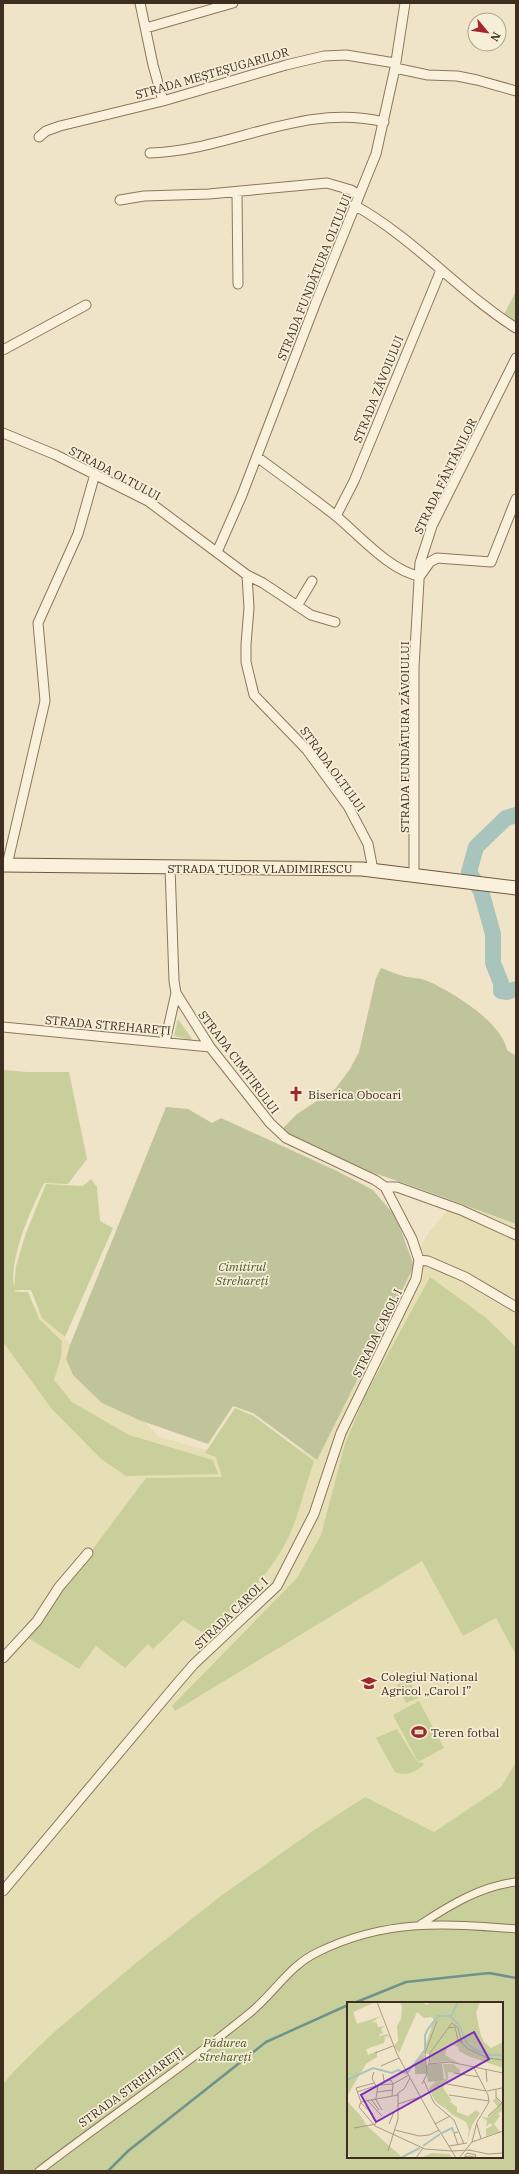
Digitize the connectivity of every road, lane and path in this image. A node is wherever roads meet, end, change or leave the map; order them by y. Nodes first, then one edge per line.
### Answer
1 (140, 3) edge
2 (233, 3) edge
3 (405, 3) edge
4 (146, 28) junction
5 (395, 66) junction
6 (516, 91) edge
7 (163, 101) junction
8 (384, 122) junction
9 (39, 137) dead end
10 (150, 152) dead end
11 (238, 192) junction
12 (359, 195) junction
13 (120, 200) dead end
14 (354, 205) junction
15 (440, 270) junction
16 (238, 284) dead end
17 (86, 305) dead end
18 (516, 328) edge
19 (3, 350) edge
20 (516, 358) edge
21 (3, 434) edge
22 (257, 457) junction
23 (95, 474) junction
24 (516, 499) edge
25 (336, 516) junction
26 (217, 552) junction
27 (247, 575) junction
28 (420, 576) junction
29 (312, 581) dead end
30 (297, 606) junction
31 (335, 622) dead end
32 (5, 865) edge
33 (170, 867) junction
34 (373, 870) junction
35 (414, 874) junction
36 (513, 888) edge
37 (176, 993) junction
38 (3, 1027) edge
39 (165, 1042) junction
40 (210, 1047) junction
41 (385, 1187) junction
42 (516, 1235) edge
43 (419, 1260) junction
44 (516, 1307) edge
45 (88, 1553) dead end
46 (3, 1658) edge
47 (516, 1882) edge
48 (3, 1891) edge
49 (421, 1924) junction
50 (516, 1929) edge
51 (39, 2171) edge

1 - 4 street
2 - 4 street
3 - 5 street, STRADA FUNDĂTURA OLTULUI
4 - 7 street
5 - 6 street, STRADA MEȘTEȘUGARILOR
5 - 7 street, STRADA MEȘTEȘUGARILOR
5 - 8 street, STRADA FUNDĂTURA OLTULUI
7 - 9 street, STRADA MEȘTEȘUGARILOR
8 - 10 street
8 - 12 street, STRADA FUNDĂTURA OLTULUI
11 - 12 street
11 - 13 street
11 - 16 street
12 - 14 street, STRADA FUNDĂTURA OLTULUI
14 - 15 street
14 - 22 street, STRADA FUNDĂTURA OLTULUI
15 - 18 street
15 - 25 street, STRADA ZĂVOIULUI
17 - 19 street
20 - 28 street, STRADA FÂNTÂNILOR
21 - 23 street, STRADA OLTULUI
22 - 25 street
22 - 26 street, STRADA FUNDĂTURA OLTULUI
23 - 26 street, STRADA OLTULUI
23 - 32 street
24 - 28 street
25 - 28 street
26 - 27 street, STRADA OLTULUI
27 - 30 street, STRADA OLTULUI
27 - 34 street, STRADA OLTULUI
28 - 35 street, STRADA FUNDĂTURA ZĂVOIULUI
29 - 30 street
30 - 31 street, STRADA OLTULUI
32 - 33 main road, STRADA TUDOR VLADIMIRESCU
33 - 34 main road, STRADA TUDOR VLADIMIRESCU
33 - 37 street, STRADA CIMITIRULUI
34 - 35 main road, STRADA TUDOR VLADIMIRESCU
35 - 36 main road, STRADA TUDOR VLADIMIRESCU
37 - 39 street, STRADA CIMITIRULUI
37 - 40 street, STRADA CIMITIRULUI
38 - 39 street, STRADA STREHAREȚI
39 - 40 street, STRADA STREHAREȚI
40 - 41 street, STRADA CIMITIRULUI
41 - 42 street
41 - 43 street, STRADA CAROL I
43 - 44 street
43 - 48 street, STRADA CAROL I
45 - 46 street
47 - 49 street, STRADA STREHAREȚI
49 - 50 street, STRADA STREHAREȚI
49 - 51 street, STRADA STREHAREȚI

